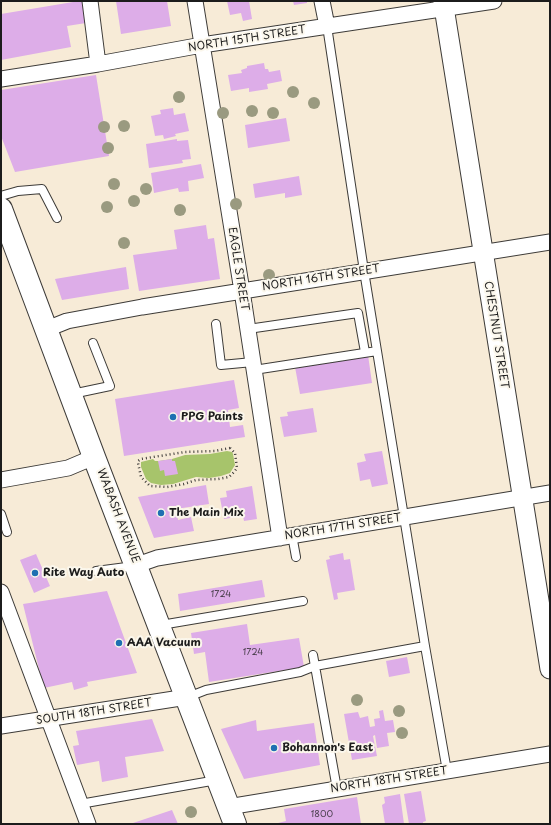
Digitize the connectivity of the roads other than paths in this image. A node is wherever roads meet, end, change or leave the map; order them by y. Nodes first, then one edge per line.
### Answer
1 (90, 1) edge
2 (195, 1) edge
3 (322, 1) edge
4 (494, 1) edge
5 (443, 5) edge
6 (327, 26) junction
7 (202, 45) junction
8 (98, 64) junction
9 (1, 79) edge
10 (1, 196) edge
11 (1, 209) edge
12 (57, 218) dead end
13 (6, 239) edge
14 (550, 242) edge
15 (483, 254) junction
16 (364, 271) junction
17 (242, 290) junction
18 (216, 324) dead end
19 (47, 328) junction
20 (248, 330) junction
21 (93, 343) dead end
22 (377, 351) junction
23 (365, 352) junction
24 (254, 366) junction
25 (71, 394) junction
26 (94, 456) junction
27 (1, 480) edge
28 (550, 493) edge
29 (522, 497) junction
30 (1, 514) edge
31 (404, 518) junction
32 (7, 532) dead end
33 (286, 536) junction
34 (296, 557) dead end
35 (137, 565) junction
36 (96, 571) dead end
37 (2, 596) edge
38 (304, 601) dead end
39 (160, 626) junction
40 (425, 646) junction
41 (313, 655) dead end
42 (315, 666) junction
43 (550, 669) edge
44 (188, 698) junction
45 (49, 719) junction
46 (1, 726) edge
47 (550, 754) edge
48 (447, 771) junction
49 (218, 780) junction
50 (337, 789) junction
51 (80, 804) junction
52 (232, 816) edge
53 (83, 823) edge

1 - 8 street
2 - 7 street, EAGLE STREET
3 - 6 street
4 - 5 street, NORTH 15TH STREET
5 - 6 street, NORTH 15TH STREET
5 - 15 street, CHESTNUT STREET
6 - 7 street, NORTH 15TH STREET
6 - 16 lane
7 - 8 street, NORTH 15TH STREET
7 - 17 street, EAGLE STREET
8 - 9 street, NORTH 15TH STREET
10 - 12 lane
11 - 13 main road, WABASH AVENUE
13 - 19 main road, WABASH AVENUE
14 - 15 street, NORTH 16TH STREET
15 - 16 street, NORTH 16TH STREET
15 - 29 street, CHESTNUT STREET
16 - 17 street, NORTH 16TH STREET
16 - 22 lane
17 - 19 street, NORTH 16TH STREET
17 - 20 street, EAGLE STREET
18 - 24 lane
19 - 25 main road, WABASH AVENUE
20 - 23 lane
20 - 24 street, EAGLE STREET
21 - 25 lane
22 - 23 lane
22 - 31 lane
23 - 24 lane
24 - 33 street, EAGLE STREET
25 - 26 main road, WABASH AVENUE
26 - 27 street
26 - 35 main road, WABASH AVENUE
28 - 29 street, NORTH 17TH STREET
29 - 31 street, NORTH 17TH STREET
29 - 43 street, CHESTNUT STREET
30 - 32 lane
31 - 33 street, NORTH 17TH STREET
31 - 40 lane
33 - 34 lane
33 - 35 street, NORTH 17TH STREET
35 - 36 lane
35 - 39 main road, WABASH AVENUE
37 - 45 street
38 - 39 lane
39 - 44 main road, WABASH AVENUE
40 - 42 lane
40 - 48 lane
41 - 42 lane
42 - 44 lane
42 - 50 lane
44 - 45 street, SOUTH 18TH STREET
44 - 49 main road, WABASH AVENUE
45 - 46 street, SOUTH 18TH STREET
45 - 51 street
47 - 48 street, NORTH 18TH STREET
48 - 50 street, NORTH 18TH STREET
49 - 51 lane
49 - 52 main road, WABASH AVENUE
50 - 52 street, NORTH 18TH STREET
51 - 53 street

